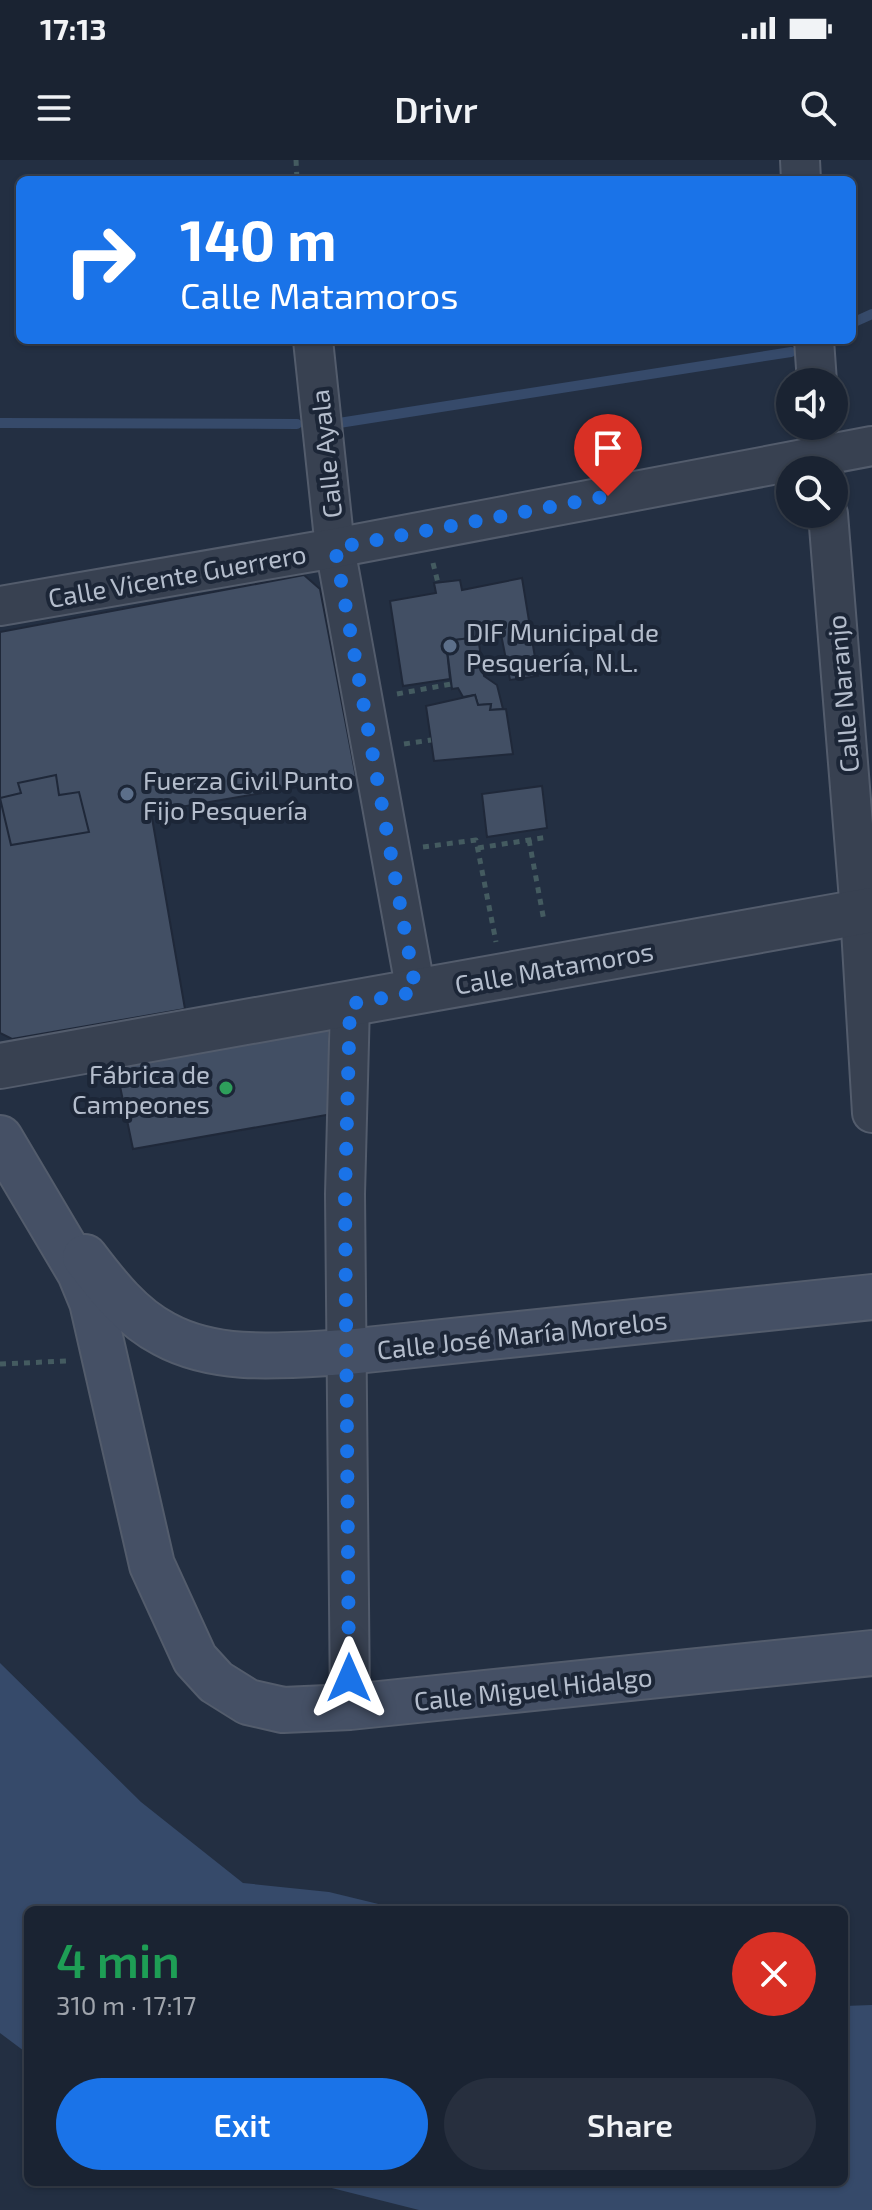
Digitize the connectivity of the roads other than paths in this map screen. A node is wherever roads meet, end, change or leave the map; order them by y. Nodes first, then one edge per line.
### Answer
1 (313, 344) edge
2 (814, 344) edge
3 (816, 368) edge
4 (872, 446) edge
5 (823, 451) edge
6 (829, 528) edge
7 (335, 548) junction
8 (0, 606) edge
9 (866, 911) edge
10 (416, 992) junction
11 (350, 1004) junction
12 (0, 1066) edge
13 (0, 1113) edge
14 (872, 1113) edge
15 (0, 1138) edge
16 (872, 1297) edge
17 (347, 1352) junction
18 (872, 1653) edge
19 (350, 1707) junction

1 - 7 street, Calle Ayala
2 - 3 street
4 - 5 street, Calle Vicente Guerrero
5 - 7 street, Calle Vicente Guerrero
6 - 9 street, Calle Naranjo
7 - 8 street, Calle Vicente Guerrero
7 - 10 street, Calle Ayala
9 - 10 street, Calle Matamoros
9 - 14 street, Calle Naranjo
10 - 11 street, Calle Matamoros
11 - 12 street, Calle Matamoros
11 - 17 street
13 - 17 main road, Calle José María Morelos
15 - 19 main road, Calle Miguel Hidalgo
16 - 17 main road, Calle José María Morelos
17 - 19 street
18 - 19 main road, Calle Miguel Hidalgo

